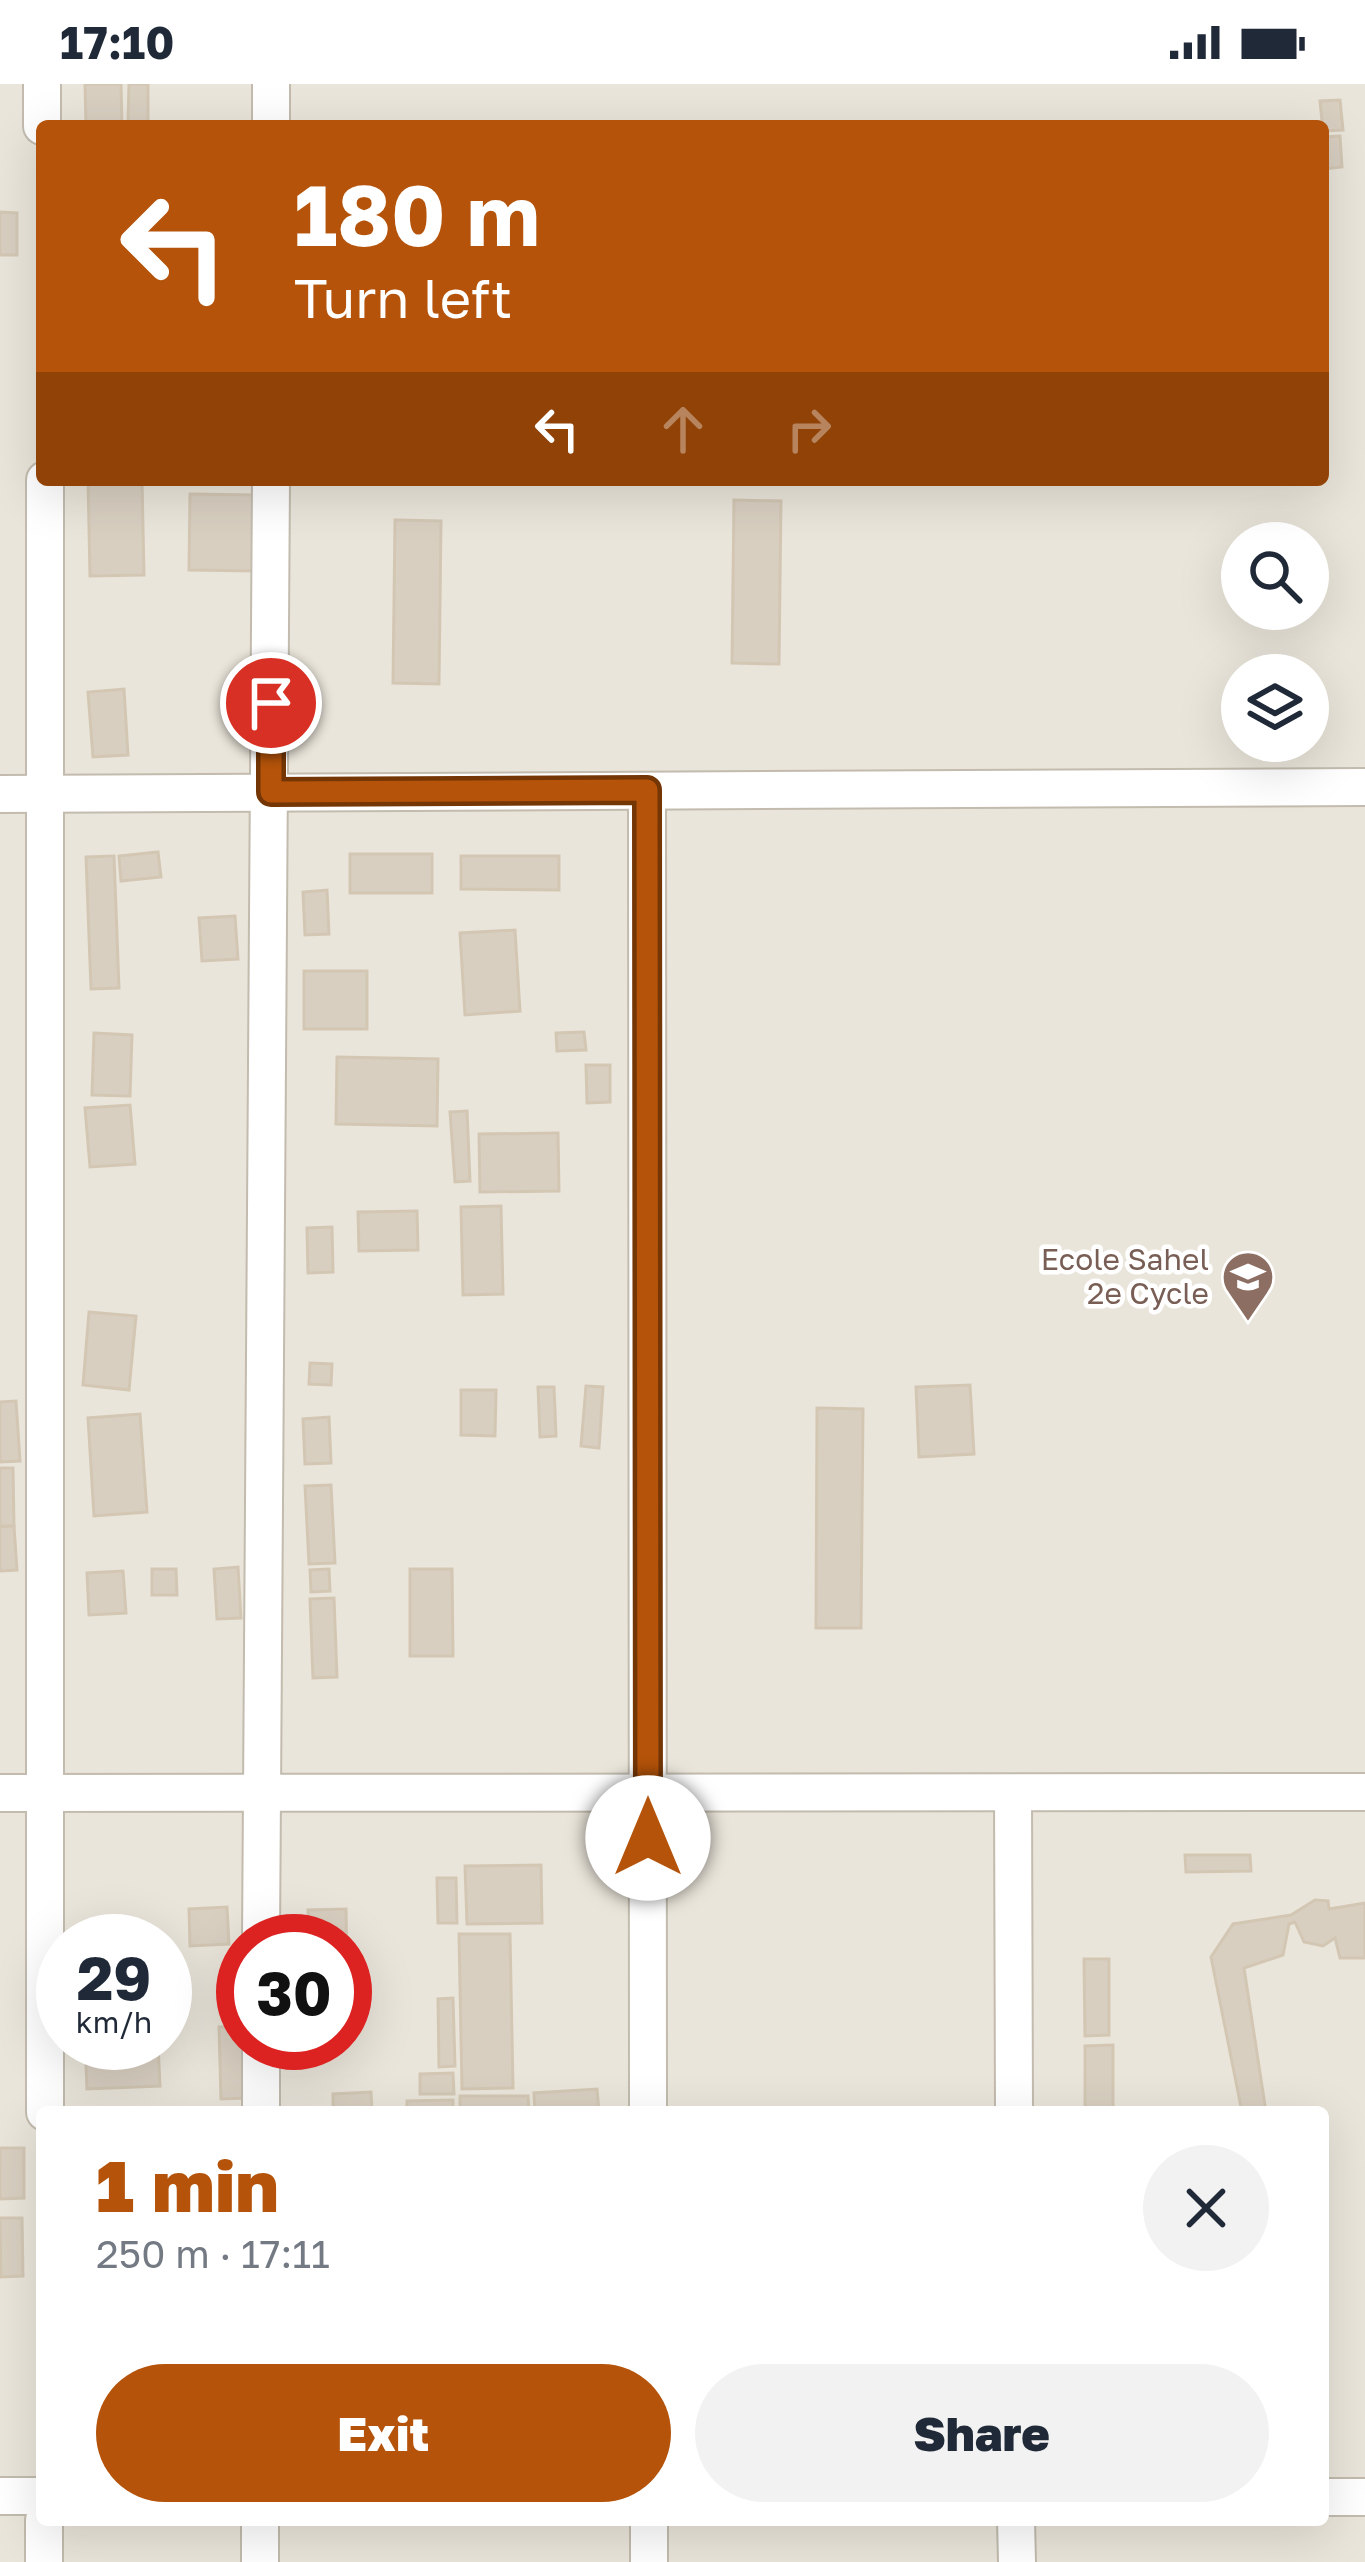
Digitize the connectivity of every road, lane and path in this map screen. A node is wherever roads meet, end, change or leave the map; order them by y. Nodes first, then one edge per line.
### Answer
1 (42, 84) edge
2 (271, 84) edge
3 (42, 120) edge
4 (271, 120) edge
5 (45, 486) edge
6 (271, 486) edge
7 (1365, 788) edge
8 (647, 790) junction
9 (271, 792) junction
10 (0, 794) edge
11 (48, 794) junction
12 (1013, 1792) junction
13 (1365, 1792) edge
14 (0, 1793) edge
15 (46, 1793) junction
16 (261, 1793) junction
17 (648, 1793) junction
18 (261, 1914) edge
19 (261, 2070) edge
20 (45, 2106) edge
21 (261, 2106) edge
22 (649, 2106) edge
23 (1014, 2106) edge
24 (0, 2496) edge
25 (36, 2496) edge
26 (1329, 2497) edge
27 (1365, 2497) edge
28 (44, 2526) edge
29 (260, 2526) edge
30 (649, 2526) edge
31 (1016, 2526) edge
32 (44, 2562) edge
33 (260, 2562) edge
34 (649, 2562) edge
35 (1017, 2562) edge

1 - 3 street
2 - 4 street
5 - 11 street
6 - 9 street
7 - 8 street
8 - 9 street
8 - 17 street
9 - 11 street
9 - 16 street
10 - 11 street
11 - 15 street
12 - 13 street
12 - 17 street
12 - 23 street
14 - 15 street
15 - 16 street
15 - 20 street
16 - 17 street
16 - 18 street
17 - 22 street
19 - 21 street
24 - 25 street
26 - 27 street
28 - 32 street
29 - 33 street
30 - 34 street
31 - 35 street

